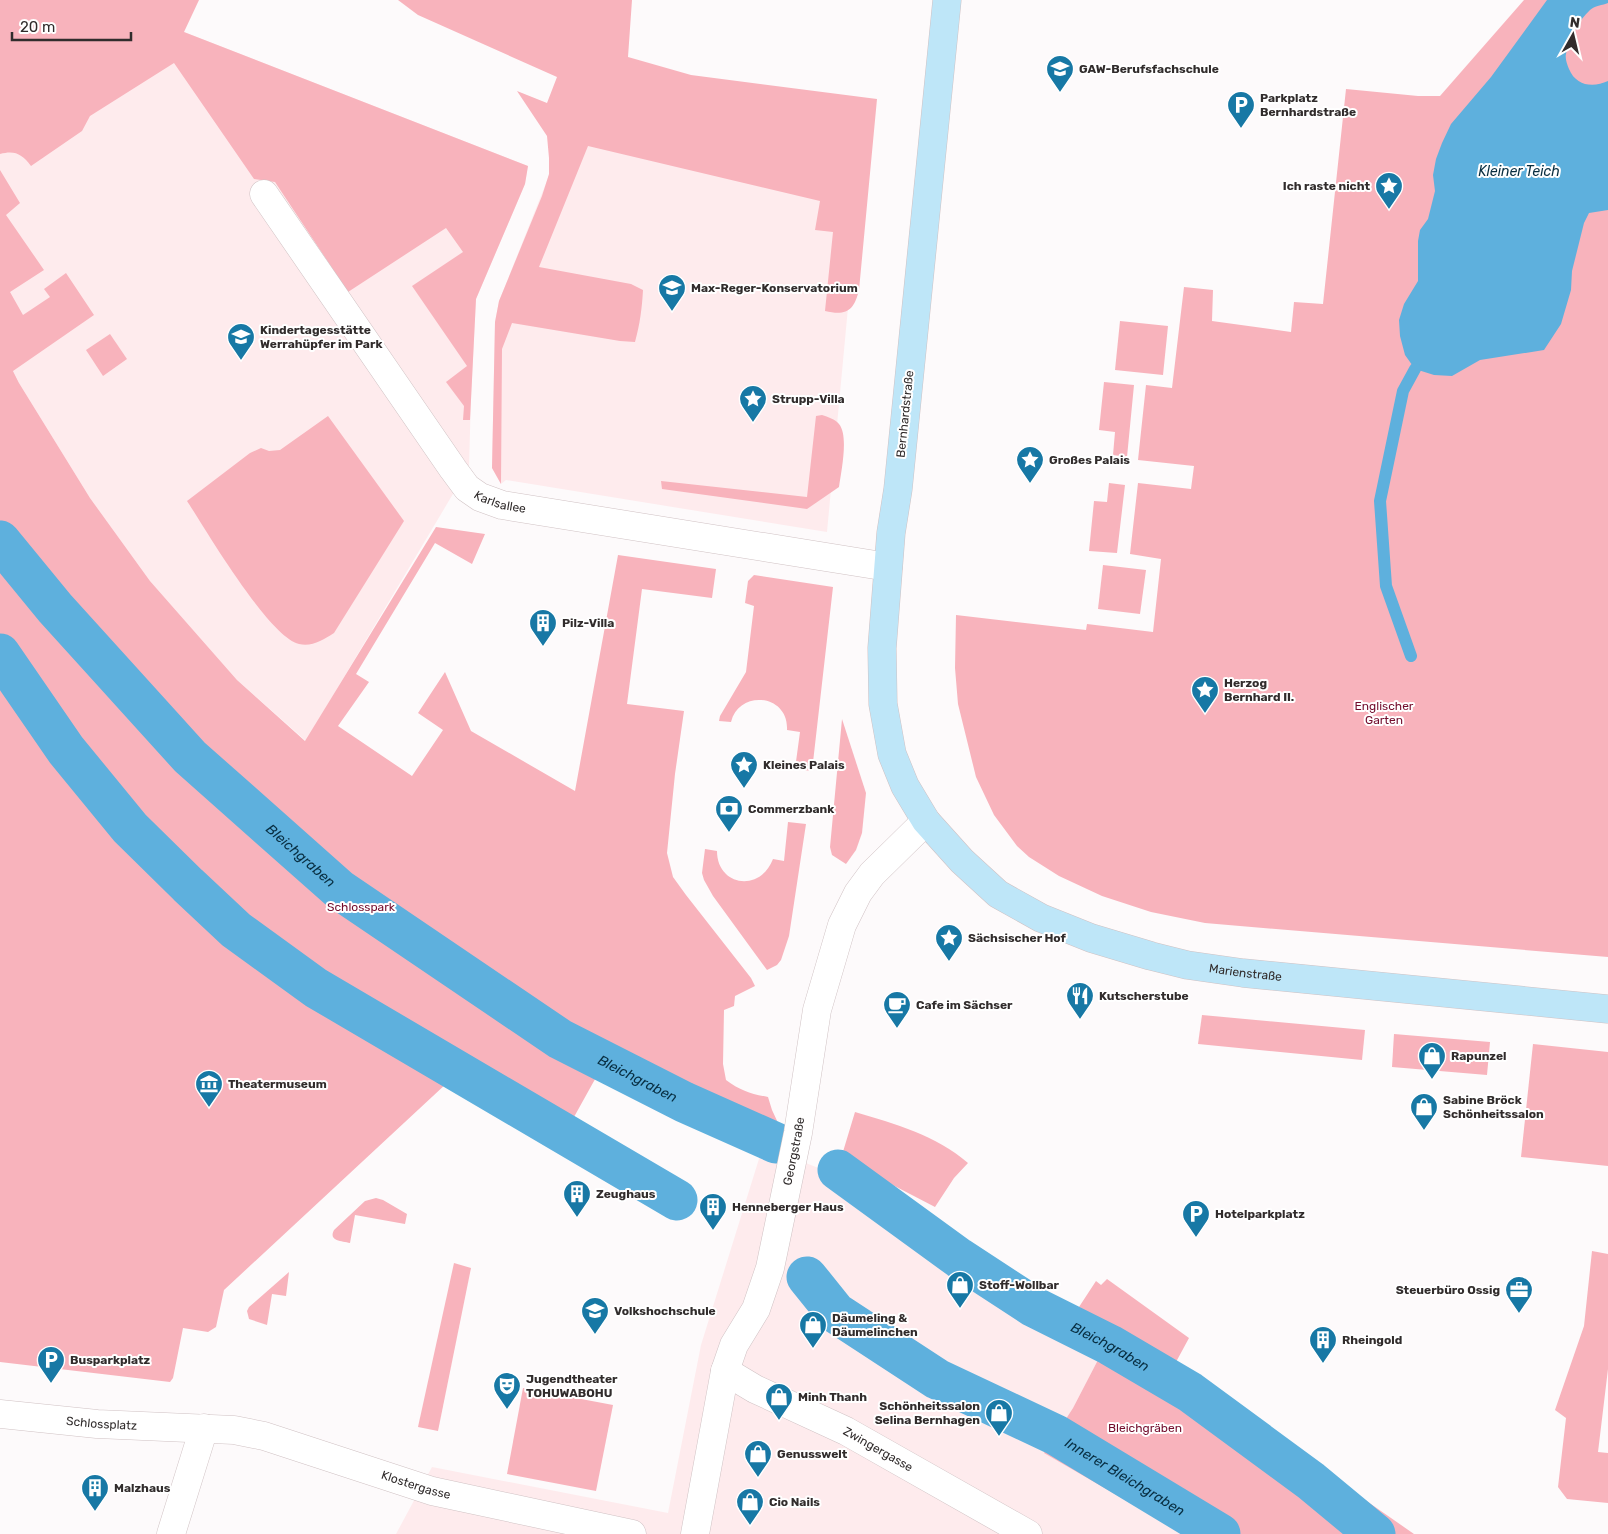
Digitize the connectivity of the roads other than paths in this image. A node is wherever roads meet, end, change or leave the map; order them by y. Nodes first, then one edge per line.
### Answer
1 (948, 0) edge
2 (264, 194) dead end
3 (888, 567) junction
4 (926, 821) junction
5 (1608, 1009) edge
6 (725, 1372) junction
7 (0, 1414) edge
8 (204, 1428) junction
9 (171, 1534) edge
10 (632, 1534) edge
11 (695, 1534) edge
12 (1028, 1534) edge

1 - 3 main road, Bernhardstraße
2 - 3 street, Karlsallee
3 - 4 main road, Bernhardstraße
4 - 5 main road, Marienstraße
4 - 6 street, Georgstraße
6 - 11 street, Georgstraße
6 - 12 street, Zwingergasse
7 - 8 street, Schlossplatz
8 - 9 street
8 - 10 street, Klostergasse

